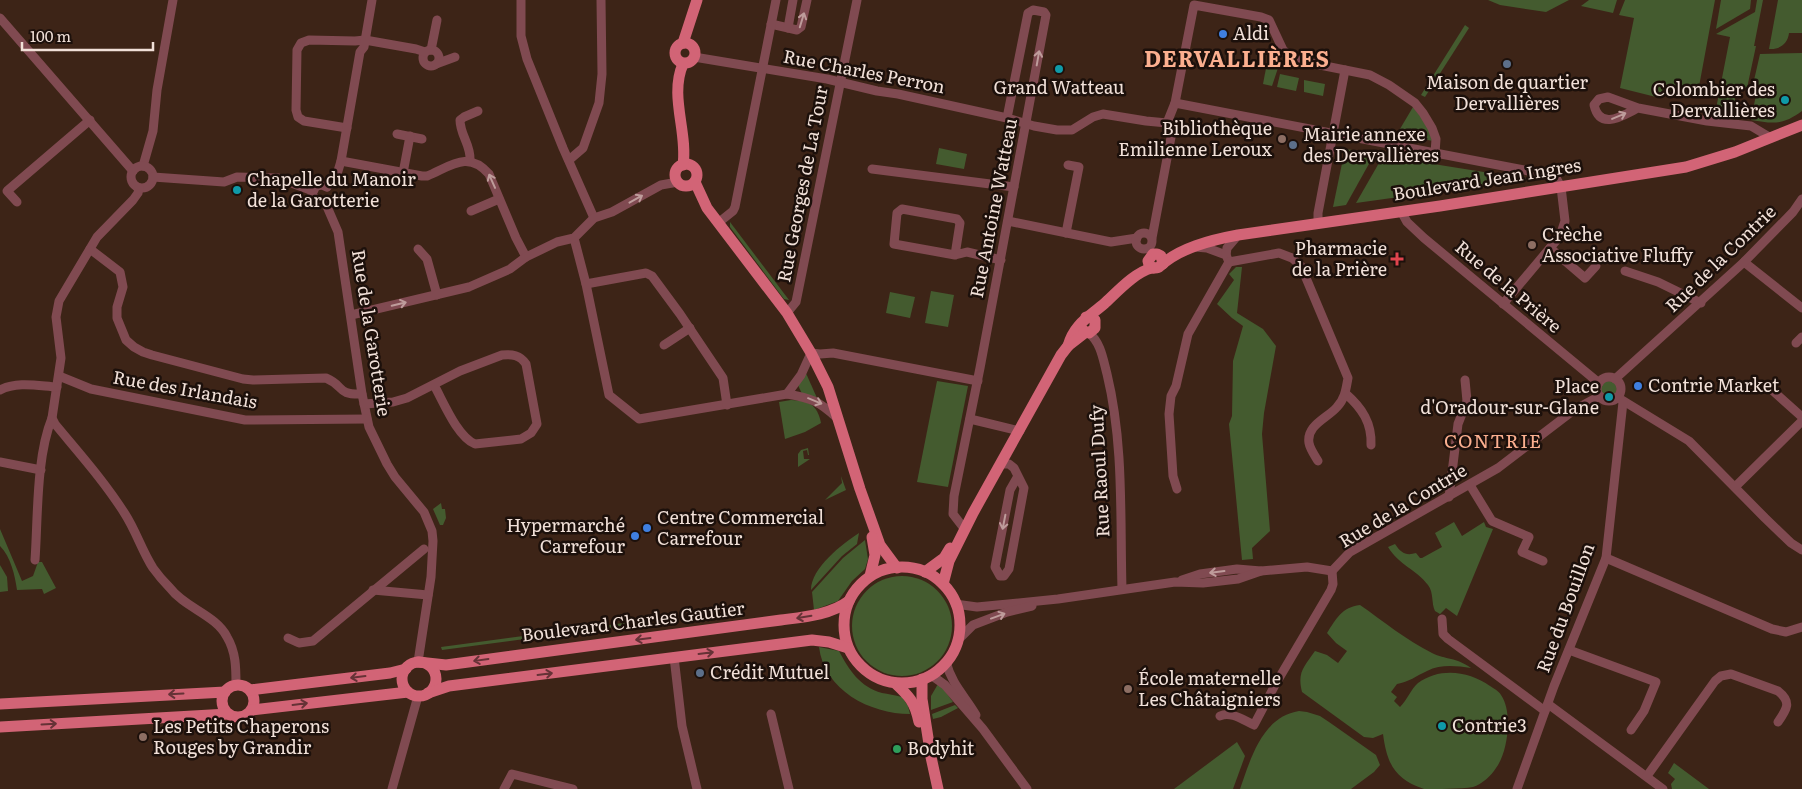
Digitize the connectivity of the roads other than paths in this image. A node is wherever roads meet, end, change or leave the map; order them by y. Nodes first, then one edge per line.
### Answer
1 (173, 0) edge
2 (372, 0) edge
3 (521, 0) edge
4 (601, 0) edge
5 (697, 0) edge
6 (776, 0) edge
7 (793, 0) edge
8 (806, 0) edge
9 (857, 0) edge
10 (0, 18) edge
11 (437, 20) dead end
12 (771, 24) junction
13 (788, 28) junction
14 (365, 40) junction
15 (683, 43) junction
16 (428, 51) junction
17 (455, 57) dead end
18 (694, 57) junction
19 (436, 64) junction
20 (683, 64) junction
21 (763, 69) junction
22 (1345, 70) junction
23 (840, 82) junction
24 (1175, 103) junction
25 (1638, 108) dead end
26 (478, 111) dead end
27 (1007, 118) junction
28 (90, 120) junction
29 (1026, 123) junction
30 (1167, 123) junction
31 (1797, 127) edge
32 (347, 128) junction
33 (397, 134) dead end
34 (1334, 134) junction
35 (410, 136) junction
36 (1770, 138) junction
37 (422, 139) dead end
38 (1435, 153) junction
39 (470, 160) junction
40 (569, 160) junction
41 (341, 161) junction
42 (683, 165) junction
43 (1068, 165) dead end
44 (143, 166) junction
45 (872, 169) dead end
46 (133, 171) junction
47 (403, 173) junction
48 (153, 177) junction
49 (678, 182) junction
50 (695, 182) junction
51 (327, 187) junction
52 (1014, 187) junction
53 (1561, 187) junction
54 (139, 188) junction
55 (313, 191) junction
56 (499, 199) junction
57 (1802, 200) edge
58 (16, 202) dead end
59 (325, 202) junction
60 (471, 211) dead end
61 (1401, 211) junction
62 (594, 218) junction
63 (1008, 221) junction
64 (718, 223) junction
65 (1318, 223) junction
66 (1066, 233) junction
67 (1238, 235) junction
68 (574, 238) junction
69 (1550, 248) junction
70 (90, 249) junction
71 (1190, 249) junction
72 (418, 250) dead end
73 (1150, 251) junction
74 (955, 255) junction
75 (526, 257) junction
76 (1228, 259) junction
77 (1000, 260) junction
78 (1744, 262) junction
79 (1596, 266) dead end
80 (1625, 271) dead end
81 (586, 284) junction
82 (436, 295) junction
83 (1701, 303) junction
84 (1503, 304) junction
85 (1802, 308) edge
86 (787, 313) junction
87 (351, 315) junction
88 (1089, 326) junction
89 (690, 328) junction
90 (664, 345) dead end
91 (811, 352) junction
92 (59, 376) junction
93 (1615, 379) junction
94 (1465, 380) dead end
95 (978, 381) junction
96 (1599, 383) junction
97 (434, 385) junction
98 (2, 386) edge
99 (57, 387) junction
100 (1773, 391) dead end
101 (362, 394) junction
102 (787, 394) junction
103 (1346, 394) junction
104 (1600, 396) junction
105 (1620, 400) junction
106 (364, 404) junction
107 (727, 404) junction
108 (1802, 417) edge
109 (52, 418) junction
110 (367, 419) junction
111 (838, 419) junction
112 (970, 419) junction
113 (1802, 421) edge
114 (1020, 431) junction
115 (1371, 445) dead end
116 (1318, 461) dead end
117 (0, 462) edge
118 (1001, 464) junction
119 (41, 470) junction
120 (1018, 476) junction
121 (1470, 485) junction
122 (1735, 487) junction
123 (860, 489) junction
124 (1177, 489) dead end
125 (1448, 497) junction
126 (973, 513) junction
127 (963, 527) junction
128 (424, 549) dead end
129 (1802, 550) edge
130 (1606, 558) junction
131 (35, 560) dead end
132 (1544, 561) dead end
133 (897, 568) junction
134 (1332, 571) junction
135 (925, 572) junction
136 (870, 576) junction
137 (943, 584) junction
138 (1122, 589) junction
139 (373, 590) junction
140 (428, 595) junction
141 (1058, 599) junction
142 (849, 601) junction
143 (956, 604) junction
144 (1442, 619) dead end
145 (1802, 627) edge
146 (288, 638) dead end
147 (958, 641) junction
148 (848, 648) junction
149 (1569, 650) junction
150 (674, 657) junction
151 (418, 662) junction
152 (946, 662) junction
153 (406, 668) junction
154 (927, 677) junction
155 (895, 683) junction
156 (236, 685) junction
157 (250, 690) junction
158 (225, 692) junction
159 (418, 694) junction
160 (0, 704) edge
161 (1547, 707) junction
162 (252, 710) junction
163 (228, 714) junction
164 (771, 714) dead end
165 (1220, 716) dead end
166 (1778, 722) dead end
167 (0, 726) edge
168 (983, 729) junction
169 (1631, 730) dead end
170 (931, 757) junction
171 (1647, 776) junction
172 (392, 789) edge
173 (504, 789) edge
174 (573, 789) edge
175 (697, 789) edge
176 (789, 789) edge
177 (938, 789) edge
178 (1027, 789) edge
179 (1517, 789) edge
180 (1663, 789) edge

1 - 44 street
2 - 14 street
3 - 40 street
4 - 40 street
5 - 15 main road
6 - 12 street
7 - 13 street
13 -> 8 street
9 - 23 street, Rue Georges de La Tour
10 - 28 street
11 - 16 street
12 - 13 street
12 - 21 street
14 - 16 street
14 - 32 street
14 - 32 street
15 - 18 main road
15 - 20 main road
16 - 19 street
16 - 19 street
17 - 19 street
18 - 20 main road
18 - 21 street, Rue Charles Perron
20 - 42 main road
21 - 23 street, Rue Charles Perron
21 - 64 street
22 - 24 street
22 - 34 street
22 - 38 street
23 - 27 street, Rue Charles Perron
23 - 86 street, Rue Georges de La Tour
24 - 30 street
24 - 34 street
25 - 36 street
26 - 39 street
27 - 29 street, Rue Charles Perron
29 -> 27 street, Rue Antoine Watteau
28 - 46 street
28 - 58 street
29 - 30 street, Rue Charles Perron
29 - 52 street, Rue Antoine Watteau
30 - 73 street
31 - 36 main road, Boulevard Jean Ingres
32 - 41 street
33 - 35 street
34 - 38 street
34 - 65 street
35 - 37 street
35 - 47 street
36 - 53 main road, Boulevard Jean Ingres
38 - 53 street
39 - 47 street
56 -> 39 street
40 - 62 street
41 - 47 street
41 - 51 street
42 - 49 main road
42 - 50 main road
43 - 66 street
44 - 46 street
44 - 48 street
45 - 52 street
46 - 54 street
48 - 54 street
48 - 55 street
49 - 50 main road
62 -> 49 street
50 - 64 main road
51 - 55 street
51 - 59 street
52 - 63 street, Rue Antoine Watteau
53 - 61 main road, Boulevard Jean Ingres
53 - 69 street
54 - 70 street
55 - 59 street
56 - 60 street
56 - 75 street
57 - 78 street, Rue de la Contrie
59 - 87 street, Rue de la Garotterie
61 - 65 main road, Boulevard Jean Ingres
61 - 84 street, Rue de la Prière
62 - 68 street
63 - 66 street
63 - 77 street, Rue Antoine Watteau
64 - 86 main road
65 - 67 main road, Boulevard Jean Ingres
66 - 73 street
67 - 71 main road, Boulevard Jean Ingres
67 - 76 street
68 - 75 street
68 - 81 street
69 - 79 street
69 - 84 street
70 - 92 street
70 - 101 street
71 - 73 main road, Boulevard Jean Ingres
71 - 76 street
72 - 82 street
73 - 88 main road, Boulevard Jean Ingres
74 - 74 street
74 - 77 street
75 - 82 street
76 - 103 street
76 - 124 street
77 - 95 street, Rue Antoine Watteau
78 - 83 street, Rue de la Contrie
78 - 85 street
80 - 83 street
81 - 89 street
81 - 107 street
87 -> 82 street
83 - 93 street, Rue de la Contrie
84 - 96 street, Rue de la Prière
86 - 91 main road
87 - 101 street, Rue de la Garotterie
88 - 114 main road, Boulevard Jean Ingres
88 - 138 street, Rue Raoul Dufy
89 - 90 street
89 - 107 street
91 - 95 street
91 - 102 street
91 - 111 main road
92 - 99 street
92 - 110 street, Rue des Irlandais
93 - 96 street
93 - 105 street
94 - 125 street
95 - 112 street, Rue Antoine Watteau
96 - 104 street
97 - 97 street
97 - 106 street
98 - 99 street
99 - 109 street
100 - 108 street
101 - 106 street, Rue de la Garotterie
102 - 107 street
102 -> 111 street
103 - 115 street
103 - 116 street
104 - 105 street
104 - 121 street, Rue de la Contrie
105 - 122 street
105 - 130 street, Rue du Bouillon
106 - 110 street, Rue de la Garotterie
109 - 119 street
109 - 156 street
110 - 140 street, Rue de la Garotterie
111 - 123 main road
112 - 114 street
112 - 127 street, Rue Antoine Watteau
113 - 122 street
114 - 118 main road, Boulevard Jean Ingres
117 - 119 street
118 - 120 street
118 - 126 main road, Boulevard Jean Ingres
119 - 131 street
120 -> 120 street
121 - 125 street, Rue de la Contrie
121 - 132 street
122 - 129 street
123 - 133 main road
123 - 136 main road
125 - 134 street, Rue de la Contrie
126 - 127 main road, Boulevard Jean Ingres
126 - 137 main road, Boulevard Jean Ingres
127 - 135 main road, Boulevard Jean Ingres
128 - 139 street
130 - 145 street
130 - 149 street, Rue du Bouillon
133 - 135 main road
133 - 136 main road
134 - 138 street, Rue de la Contrie
134 - 165 street
135 - 137 main road
136 - 142 main road
137 - 143 main road
138 - 141 street, Rue de la Contrie
139 - 140 street
139 - 146 street
140 - 151 street, Rue de la Garotterie
141 - 143 street, Rue de la Contrie
147 -> 141 street, Rue de la Contrie
142 - 148 main road
142 -> 151 main road, Boulevard Charles Gautier
143 - 147 main road
144 - 161 street
147 - 152 main road
150 -> 148 main road
148 - 155 main road
149 - 161 street, Rue du Bouillon
149 - 169 street
159 -> 150 main road
150 - 175 street
151 - 153 main road
151 - 159 main road
152 - 154 main road
152 - 168 street
153 -> 157 main road
153 - 159 main road
154 - 155 main road
154 - 168 street
154 - 170 main road
155 - 170 main road
156 - 157 main road
156 - 158 main road
157 - 162 main road
158 -> 160 main road
158 - 163 main road
162 -> 159 main road
159 - 172 street
161 - 171 street
161 - 179 street, Rue du Bouillon
162 - 163 main road
167 -> 163 main road
164 - 176 street
166 - 171 street
168 - 178 street
170 - 177 main road
171 - 180 street
173 - 174 street

